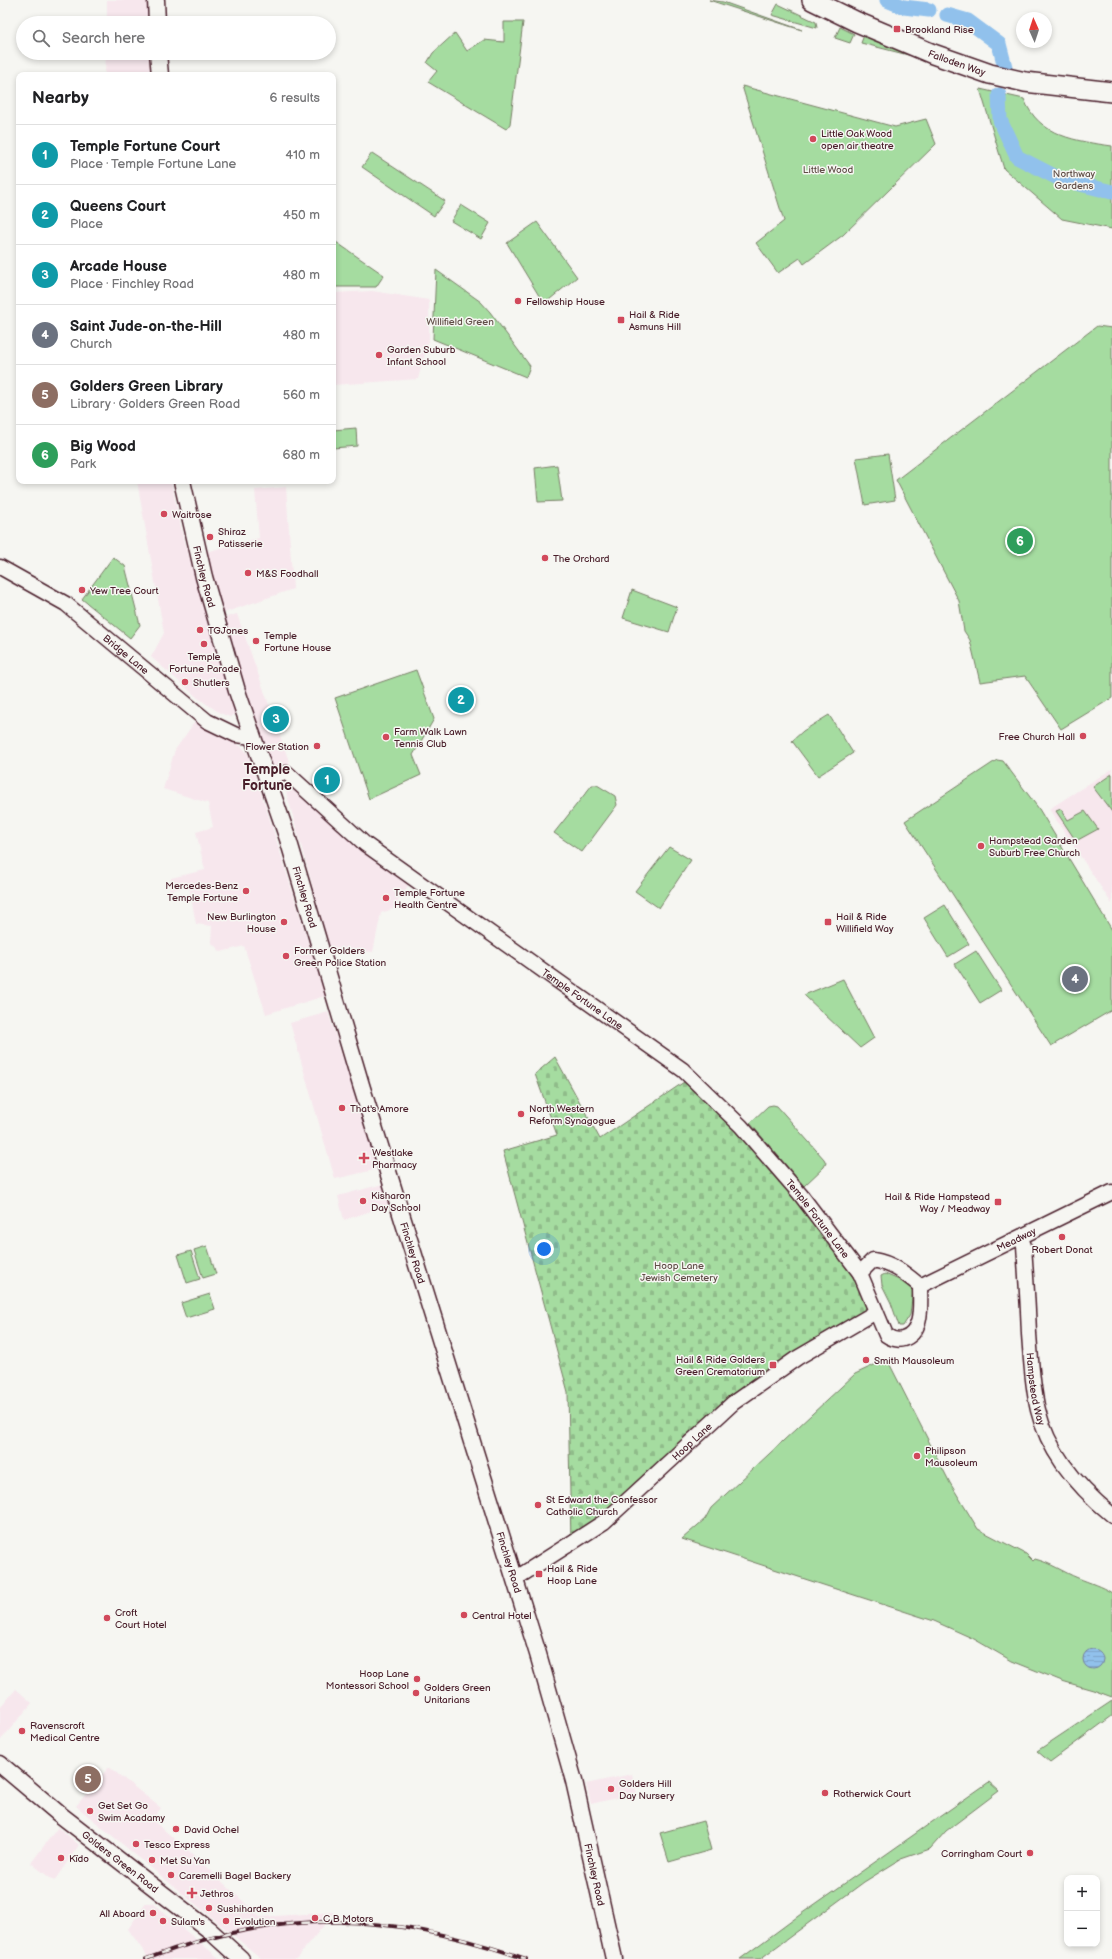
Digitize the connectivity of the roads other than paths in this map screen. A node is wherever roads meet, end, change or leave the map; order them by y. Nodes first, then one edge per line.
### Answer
1 (156, 0) edge
2 (812, 0) edge
3 (157, 16) edge
4 (159, 60) edge
5 (160, 72) edge
6 (1112, 92) edge
7 (183, 484) edge
8 (0, 567) edge
9 (252, 737) junction
10 (267, 777) junction
11 (1112, 1192) edge
12 (1021, 1238) junction
13 (860, 1273) junction
14 (920, 1286) junction
15 (876, 1312) junction
16 (1112, 1515) edge
17 (515, 1579) junction
18 (0, 1764) edge
19 (241, 1959) edge
20 (614, 1959) edge

1 - 3 main road
2 - 6 highway, Falloden Way
4 - 5 main road
7 - 9 main road, Finchley Road
8 - 9 street, Bridge Lane
9 - 10 main road, Finchley Road
10 - 13 street, Temple Fortune Lane
10 - 17 main road, Finchley Road
11 - 12 street, Meadway
12 - 14 street, Meadway
12 - 16 street, Hampstead Way
13 - 14 street
13 - 15 street
14 - 15 street
15 - 17 street, Hoop Lane
17 - 20 main road, Finchley Road
18 - 19 main road, Golders Green Road

